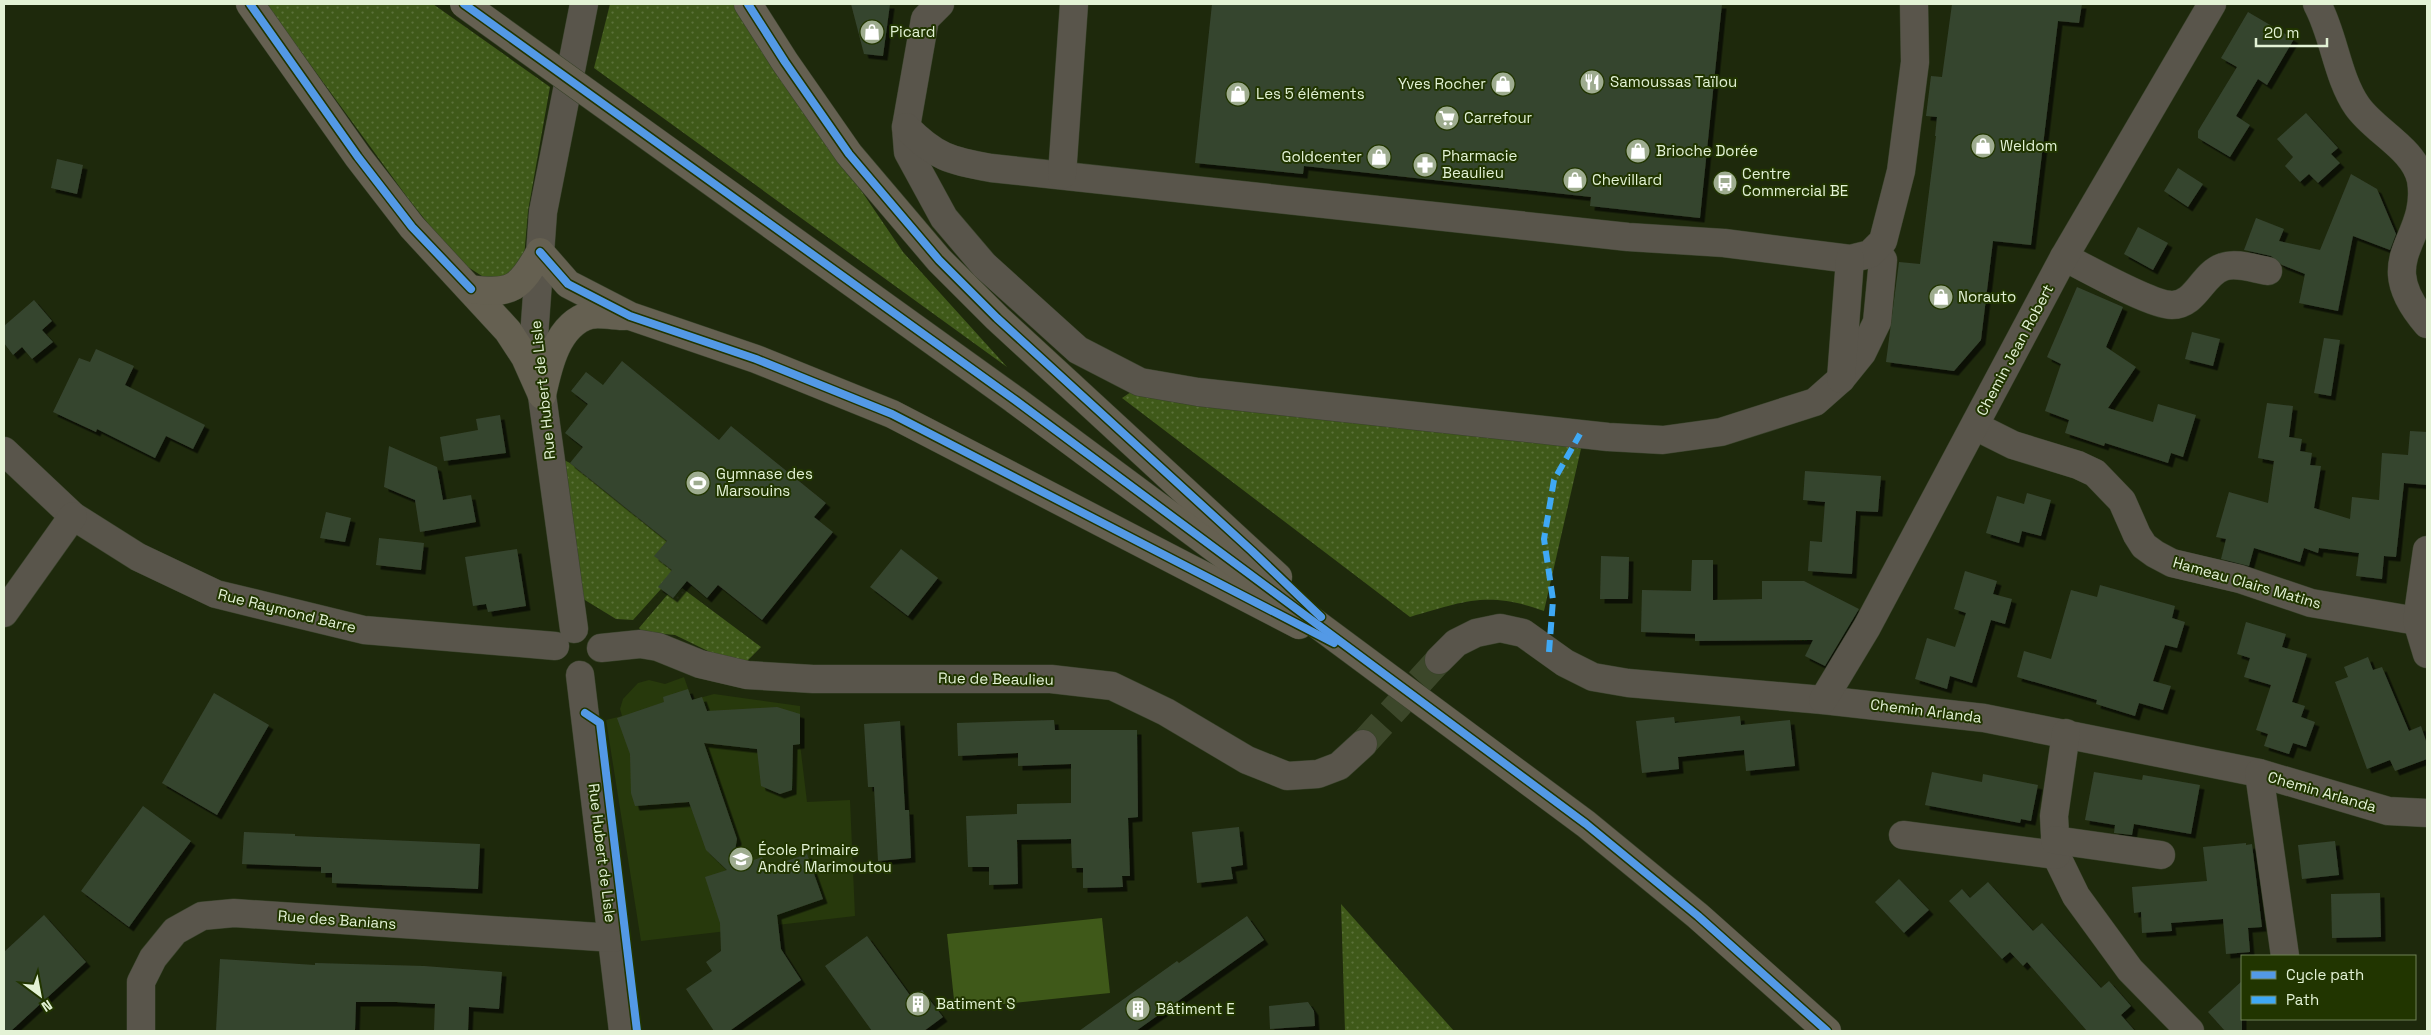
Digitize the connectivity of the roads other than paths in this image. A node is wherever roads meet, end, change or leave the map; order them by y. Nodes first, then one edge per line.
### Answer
1 (250, 4) edge
2 (464, 4) edge
3 (584, 4) edge
4 (748, 4) edge
5 (940, 4) edge
6 (1074, 4) edge
7 (1914, 4) edge
8 (2212, 4) edge
9 (2317, 4) edge
10 (906, 128) junction
11 (1062, 175) junction
12 (1876, 249) junction
13 (540, 252) junction
14 (2064, 257) junction
15 (1850, 259) junction
16 (2268, 272) dead end
17 (471, 289) junction
18 (630, 316) junction
19 (2427, 324) edge
20 (1841, 379) junction
21 (542, 395) junction
22 (1975, 426) junction
23 (4, 451) edge
24 (73, 516) junction
25 (2427, 550) edge
26 (4, 613) edge
27 (2422, 620) edge
28 (564, 637) junction
29 (601, 648) junction
30 (2427, 654) edge
31 (1365, 658) junction
32 (1439, 660) tunnel mouth
33 (580, 675) junction
34 (1823, 700) junction
35 (2066, 733) junction
36 (1363, 744) tunnel mouth
37 (2259, 773) junction
38 (2427, 813) edge
39 (1903, 835) dead end
40 (2056, 848) junction
41 (2161, 855) dead end
42 (614, 938) junction
43 (2285, 955) edge
44 (141, 1031) edge
45 (623, 1031) edge
46 (1827, 1031) edge
47 (2190, 1031) edge

1 - 17 highway
2 - 31 highway, bridge
3 - 13 street, Rue Hubert de Lisle
4 - 31 highway
5 - 10 street
6 - 11 street
7 - 12 street
8 - 14 street, Chemin Jean Robert
9 - 19 street
10 - 11 street
10 - 20 street
11 - 15 street
12 - 15 street
12 - 20 street
13 - 17 highway
13 - 18 highway
13 - 21 street, Rue Hubert de Lisle
14 - 16 street
14 - 22 street, Chemin Jean Robert
15 - 20 street
17 - 21 highway
18 - 21 highway
18 - 31 highway
21 - 28 street, Rue Hubert de Lisle
22 - 27 street, Hameau Clairs Matins
22 - 34 street, Chemin Jean Robert
23 - 24 street, Rue Raymond Barre
24 - 26 street
24 - 28 street, Rue Raymond Barre
25 - 27 street
27 - 30 street
28 - 29 street
28 - 33 street
29 - 33 street
29 - 36 street, Rue de Beaulieu
31 - 46 highway
32 - 34 street, Chemin Arlanda
33 - 42 street, Rue Hubert de Lisle
34 - 35 street, Chemin Arlanda
35 - 37 street, Chemin Arlanda
35 - 40 street
37 - 38 street, Chemin Arlanda
37 - 43 street
39 - 40 street
40 - 41 street
40 - 47 street
42 - 44 street, Rue des Banians
42 - 45 street, Rue Hubert de Lisle

